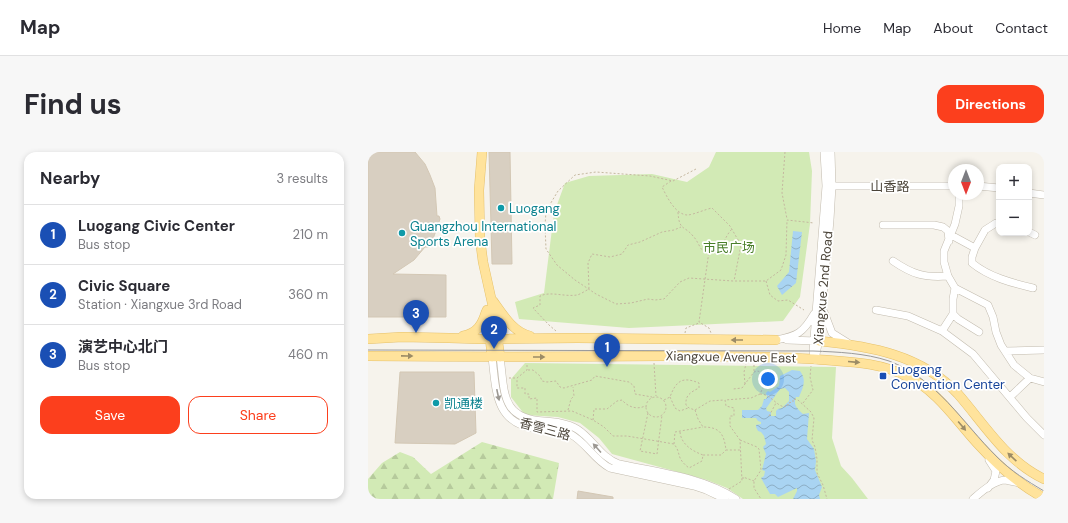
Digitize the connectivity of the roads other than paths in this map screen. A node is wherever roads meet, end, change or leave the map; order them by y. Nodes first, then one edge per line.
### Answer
1 (476, 152) edge
2 (482, 152) edge
3 (824, 152) edge
4 (831, 152) edge
5 (829, 186) junction
6 (948, 186) edge
7 (984, 187) edge
8 (996, 188) edge
9 (1032, 193) edge
10 (1044, 195) edge
11 (959, 200) edge
12 (996, 223) edge
13 (883, 224) dead end
14 (950, 238) junction
15 (975, 248) junction
16 (893, 261) dead end
17 (948, 276) junction
18 (956, 288) junction
19 (1033, 288) dead end
20 (491, 298) junction
21 (822, 308) junction
22 (487, 309) junction
23 (876, 310) dead end
24 (815, 312) junction
25 (952, 314) junction
26 (942, 331) junction
27 (979, 332) dead end
28 (449, 338) junction
29 (543, 338) junction
30 (368, 339) edge
31 (494, 339) junction
32 (776, 340) junction
33 (816, 341) junction
34 (851, 346) junction
35 (1044, 350) edge
36 (1005, 351) junction
37 (368, 356) edge
38 (496, 357) junction
39 (813, 362) junction
40 (1030, 378) junction
41 (1044, 382) edge
42 (1010, 397) junction
43 (1044, 435) edge
44 (976, 442) junction
45 (1044, 479) edge
46 (1019, 483) junction
47 (988, 488) junction
48 (1044, 498) edge
49 (725, 499) edge
50 (736, 499) edge
51 (973, 499) edge

1 - 22 main road
2 - 20 main road
3 - 5 street, Xiangxue 2nd Road
4 - 5 street, Xiangxue 2nd Road
5 - 6 street, 山香路
5 - 21 street, Xiangxue 2nd Road
5 - 24 street, Xiangxue 2nd Road
7 - 8 street
9 - 10 street
11 - 14 street
12 - 15 street
13 - 14 street
14 - 15 street
14 - 17 street
15 - 19 street
16 - 17 street
17 - 18 street
18 - 25 street
18 - 36 street
20 - 29 main road
20 - 31 main road
21 - 33 street, Xiangxue 2nd Road
21 - 34 street
22 - 28 main road
22 - 31 main road
23 - 26 street
24 - 32 street
24 - 33 street, Xiangxue 2nd Road
25 - 26 street
25 - 27 street
26 - 42 street
28 - 30 main road, Xiangxue Avenue East
28 - 31 main road, Xiangxue Avenue East
29 - 31 main road, Xiangxue Avenue East
32 -> 29 main road, Xiangxue Avenue East
31 - 38 main road
32 - 33 street, Xiangxue Avenue East
33 - 34 main road, Xiangxue Avenue East
33 - 39 street, Xiangxue 2nd Road
45 -> 34 main road, Xiangxue Avenue East
35 - 36 street
36 - 40 street
37 -> 38 main road, Xiangxue Avenue East
38 -> 39 main road, Xiangxue Avenue East
38 -> 49 street, 香雪三路
50 -> 38 street
39 -> 44 main road, Xiangxue Avenue East
40 - 41 street
40 - 42 street
42 - 43 street
44 - 46 main road, Xiangxue Avenue East
44 - 47 street
46 - 47 street
46 - 48 main road, Xiangxue Avenue East
47 - 51 street

